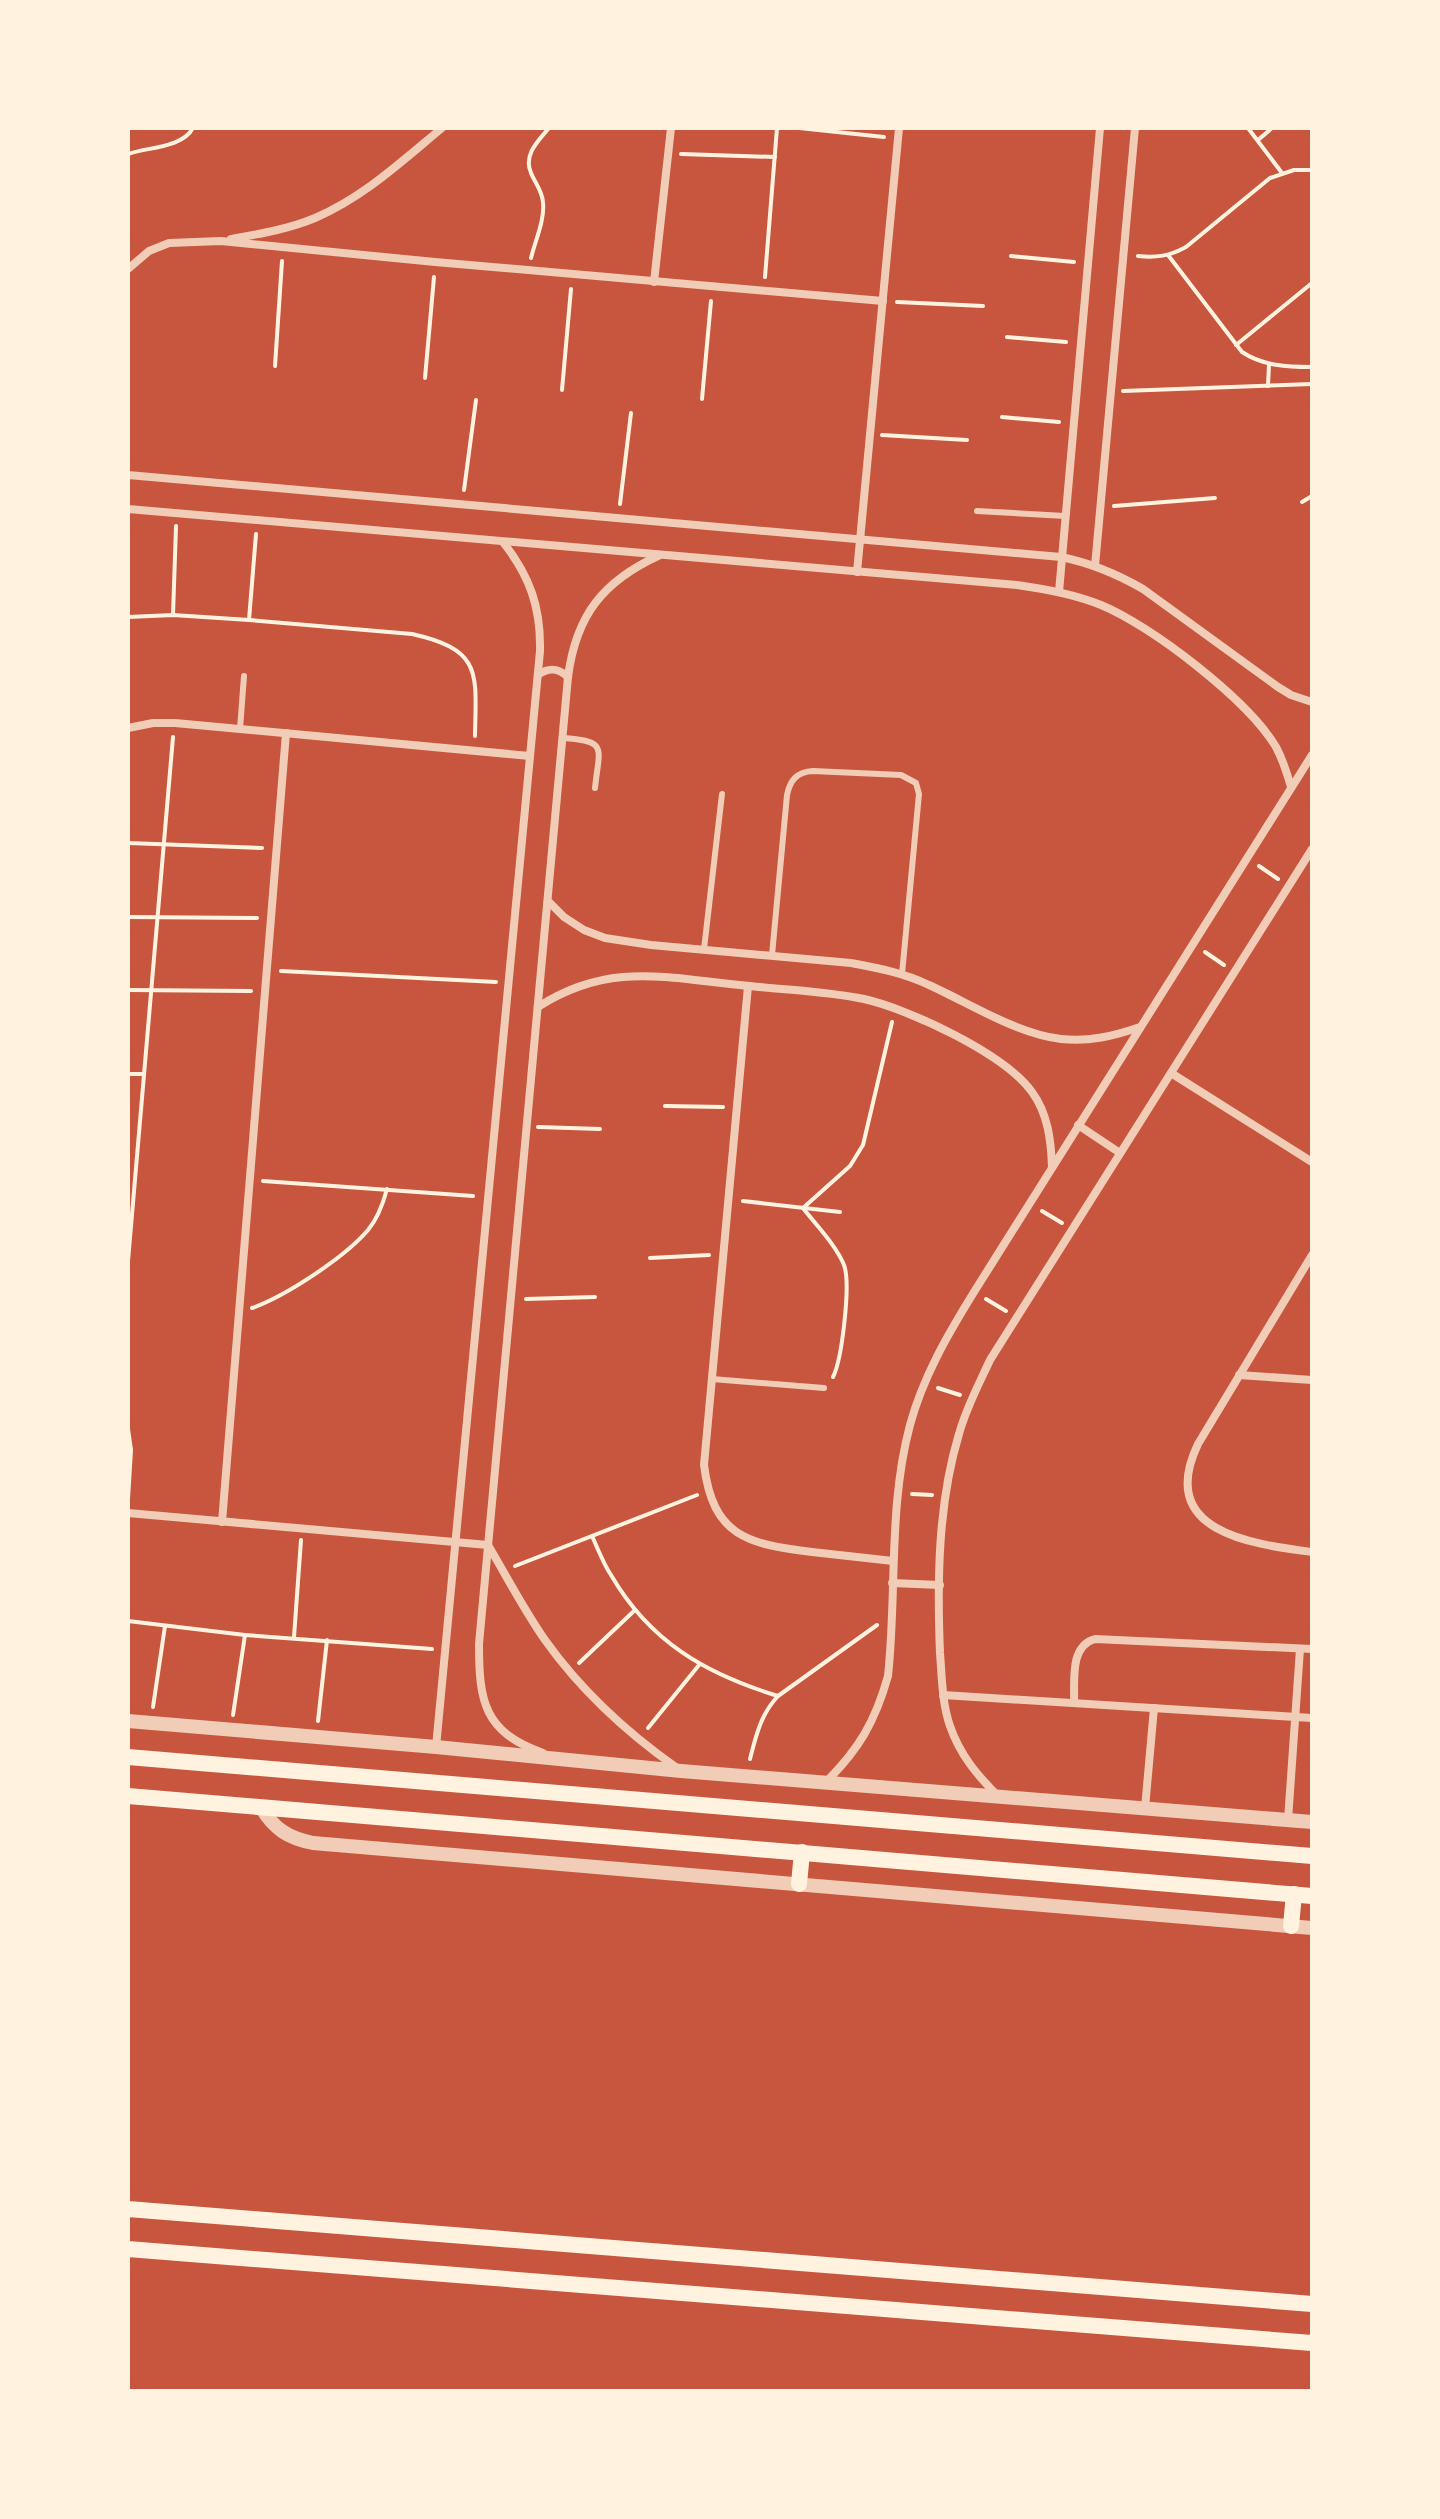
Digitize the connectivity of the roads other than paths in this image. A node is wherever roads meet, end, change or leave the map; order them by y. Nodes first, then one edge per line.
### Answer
1 (442, 128) edge
2 (671, 128) edge
3 (899, 128) edge
4 (1100, 128) edge
5 (1135, 128) edge
6 (221, 241) junction
7 (128, 269) edge
8 (654, 282) junction
9 (883, 301) junction
10 (128, 475) edge
11 (128, 509) edge
12 (977, 511) dead end
13 (1065, 516) junction
14 (860, 539) junction
15 (503, 542) junction
16 (660, 555) junction
17 (1061, 557) junction
18 (1095, 566) junction
19 (857, 572) junction
20 (1059, 592) junction
21 (538, 675) junction
22 (244, 676) dead end
23 (568, 677) junction
24 (1312, 702) edge
25 (128, 728) edge
26 (240, 729) junction
27 (286, 733) junction
28 (563, 738) junction
29 (1312, 755) edge
30 (530, 756) junction
31 (1291, 787) junction
32 (595, 788) dead end
33 (722, 794) dead end
34 (1312, 849) edge
35 (548, 901) junction
36 (704, 949) junction
37 (772, 955) junction
38 (902, 974) junction
39 (748, 986) junction
40 (538, 1007) junction
41 (1141, 1026) junction
42 (1171, 1073) junction
43 (1078, 1125) junction
44 (1120, 1153) junction
45 (1312, 1162) edge
46 (1052, 1168) junction
47 (1312, 1255) edge
48 (1239, 1375) junction
49 (712, 1379) junction
50 (1312, 1380) edge
51 (824, 1388) road end
52 (128, 1513) edge
53 (222, 1522) junction
54 (455, 1543) junction
55 (488, 1545) junction
56 (1312, 1552) edge
57 (893, 1561) junction
58 (892, 1583) junction
59 (940, 1585) junction
60 (1300, 1649) junction
61 (1312, 1649) edge
62 (943, 1695) junction
63 (1074, 1703) junction
64 (1154, 1708) junction
65 (1295, 1717) junction
66 (1312, 1718) edge
67 (128, 1721) edge
68 (436, 1747) junction
69 (128, 1757) edge
70 (559, 1759) junction
71 (681, 1771) junction
72 (826, 1782) junction
73 (128, 1796) edge
74 (999, 1797) junction
75 (261, 1807) junction
76 (1145, 1808) junction
77 (1288, 1820) junction
78 (1312, 1822) edge
79 (802, 1852) junction
80 (1312, 1856) edge
81 (799, 1884) junction
82 (1294, 1894) junction
83 (1312, 1896) edge
84 (1291, 1926) junction
85 (1312, 1928) edge
86 (128, 2209) edge
87 (128, 2249) edge
88 (1312, 2304) edge
89 (1312, 2343) edge

1 - 6 street
2 - 8 street
3 - 9 street
4 - 13 street
5 - 18 street
6 - 7 street
6 - 8 street
8 - 9 street
9 - 14 street
10 - 14 street
11 - 15 street
12 - 13 lane
13 - 17 street
14 - 17 street
14 - 19 street
15 - 16 street
15 - 21 street
16 - 19 street
16 - 23 street
17 - 18 street
17 - 20 street
18 - 24 street
19 - 20 street
20 - 31 street
21 - 23 street
21 - 30 street
22 - 26 lane
23 - 28 street
25 - 26 street
26 - 27 street
27 - 30 street
27 - 53 street
28 - 32 lane
28 - 35 street
29 - 31 street
30 - 54 street
31 - 41 street
33 - 36 lane
34 - 42 street
35 - 36 street
35 - 40 street
36 - 37 street
37 - 38 street
37 - 38 lane
38 - 41 street
39 - 40 street
39 - 46 street
39 - 49 street
40 - 55 street
41 - 43 street
42 - 44 street
42 - 45 street
43 - 44 street
43 - 46 street
44 - 59 street
46 - 57 street
47 - 48 street
48 - 50 street
48 - 56 street
49 - 51 lane
49 - 57 street
52 - 53 street
53 - 54 street
54 - 55 street
54 - 68 street
55 - 70 street
55 - 71 street
57 - 58 street
58 - 59 street
58 - 72 street
59 - 62 street
60 - 61 street
60 - 63 street
60 - 65 street
62 - 63 street
62 - 74 street
63 - 64 street
64 - 65 street
64 - 76 street
65 - 66 street
65 - 77 street
67 - 68 street
68 - 70 street
69 - 80 main road
70 - 71 street
71 - 72 street
72 - 74 street
73 - 75 main road
74 - 76 street
75 - 79 main road
75 - 81 street
76 - 77 street
77 - 78 street
79 - 81 main road
79 - 82 main road
81 - 84 street
82 - 83 main road
82 - 84 main road
84 - 85 street
86 - 88 main road
87 - 89 main road

